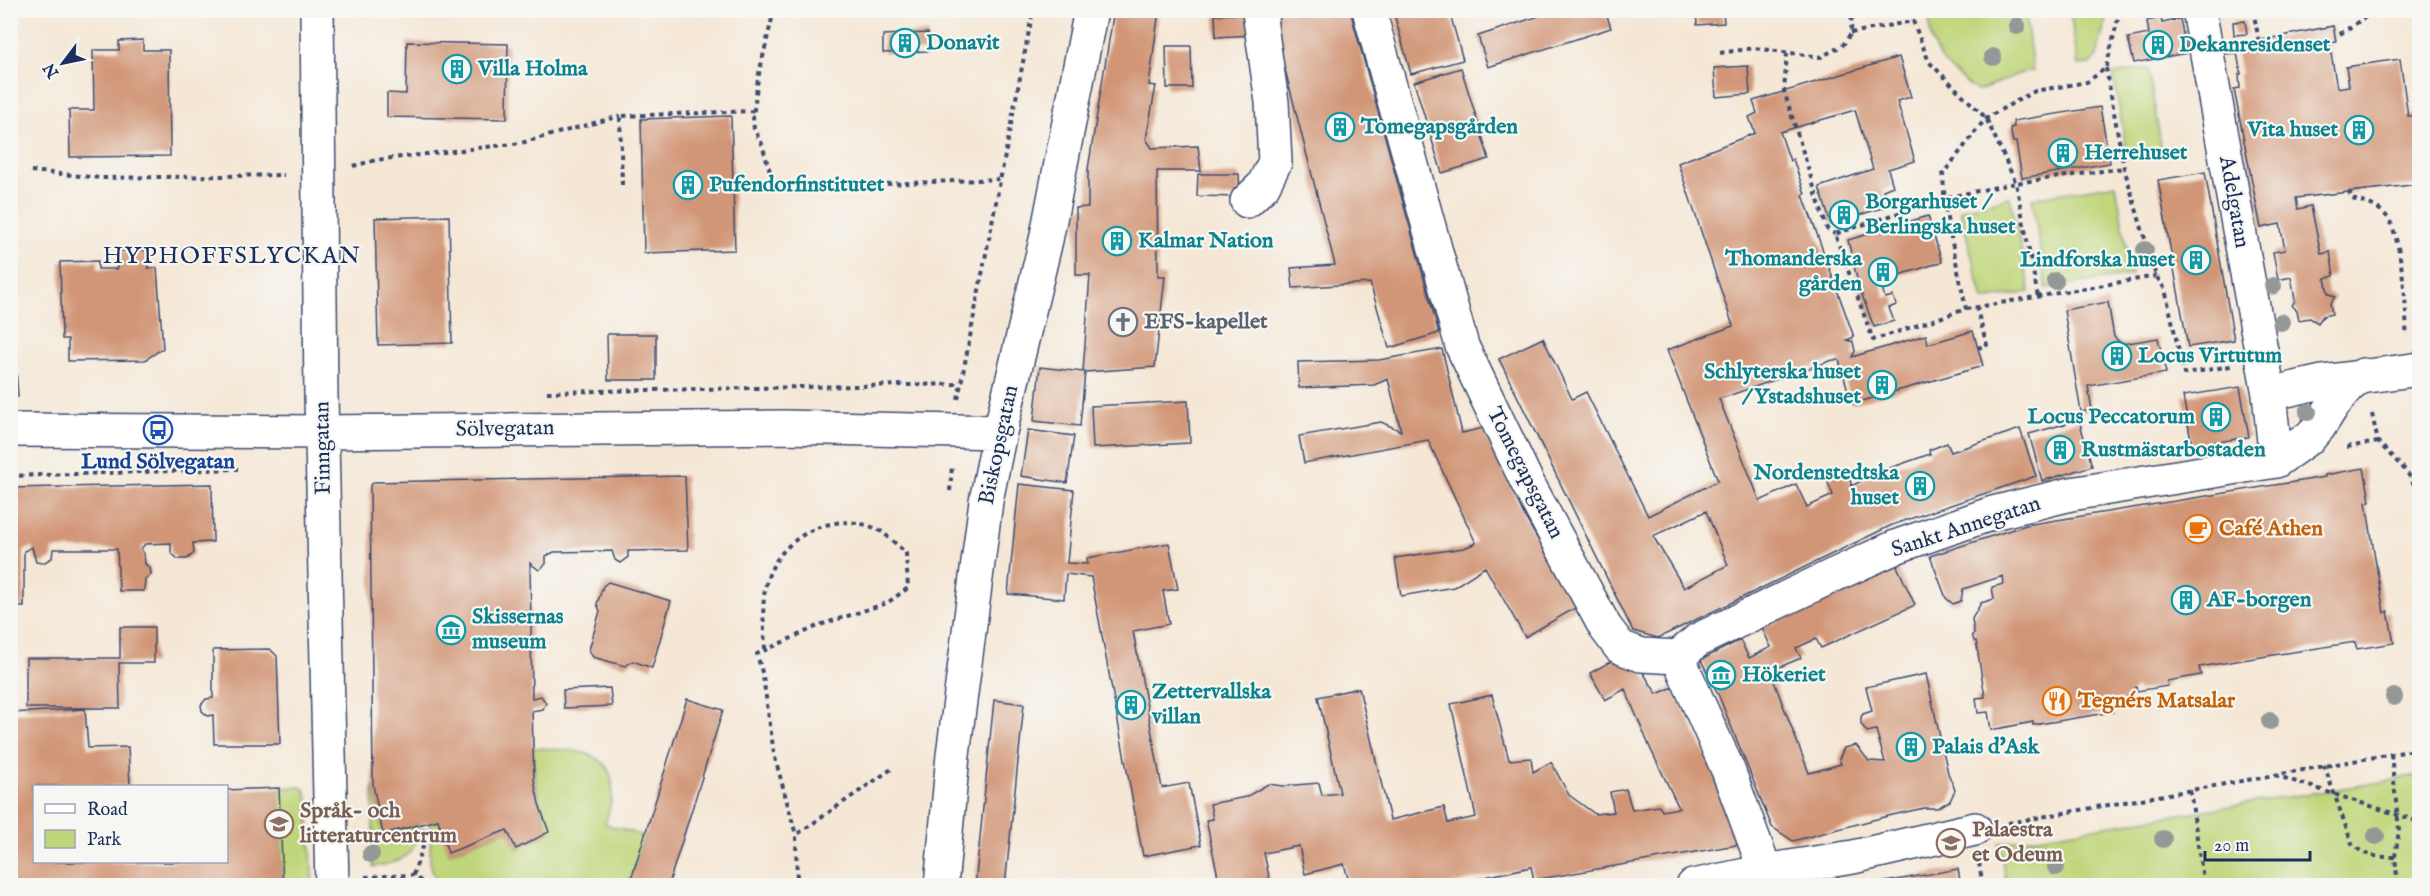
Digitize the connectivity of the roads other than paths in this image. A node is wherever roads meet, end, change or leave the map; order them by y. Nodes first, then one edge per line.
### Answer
1 (317, 10) edge
2 (1091, 10) edge
3 (1265, 10) edge
4 (1370, 10) edge
5 (2199, 10) edge
6 (1247, 201) dead end
7 (2412, 369) edge
8 (2363, 375) junction
9 (2269, 394) junction
10 (10, 430) edge
11 (322, 432) junction
12 (1000, 432) junction
13 (2276, 462) junction
14 (1678, 657) junction
15 (1975, 829) road end
16 (1768, 878) edge
17 (332, 882) edge
18 (941, 885) edge
19 (1693, 885) edge

1 - 11 street, Finngatan
2 - 12 street, Biskopsgatan
3 - 6 street
4 - 14 street, Tomegapsgatan
5 - 9 street, Adelgatan
7 - 8 street
8 - 9 street
8 - 13 street
9 - 13 street, Adelgatan
10 - 11 street, Sölvegatan
11 - 12 street, Sölvegatan
11 - 17 street, Finngatan
12 - 18 street, Biskopsgatan
13 - 14 street, Sankt Annegatan
14 - 16 street
15 - 16 street
16 - 19 street

